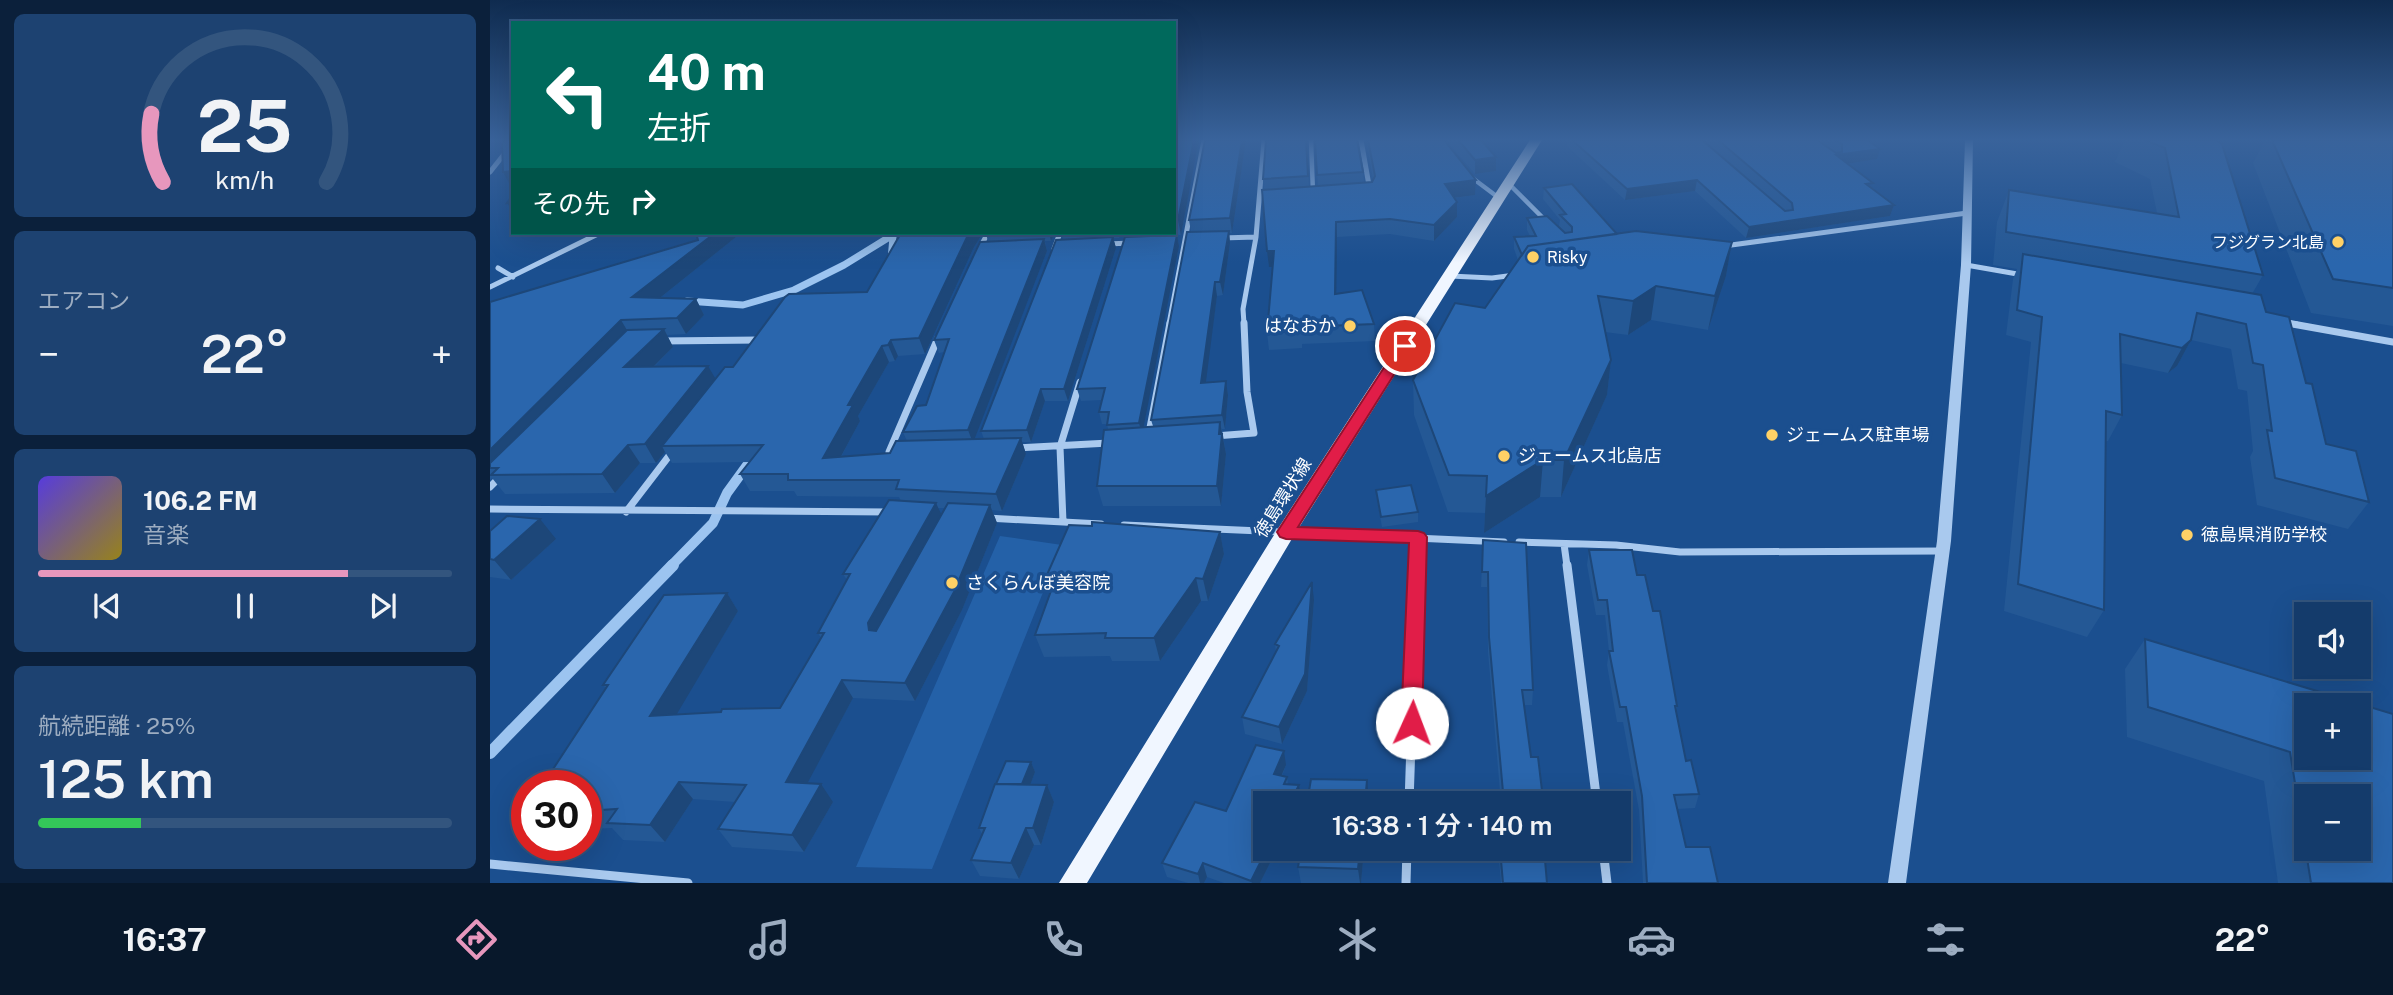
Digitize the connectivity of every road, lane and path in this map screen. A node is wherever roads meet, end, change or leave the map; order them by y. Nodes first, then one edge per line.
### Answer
1 (1196, 181) edge
2 (1260, 181) edge
3 (1313, 181) edge
4 (1368, 181) edge
5 (1475, 181) edge
6 (1510, 181) edge
7 (1968, 181) edge
8 (1504, 191) junction
9 (1359, 193) edge
10 (1325, 195) edge
11 (1314, 196) junction
12 (1300, 197) edge
13 (1272, 199) edge
14 (1258, 200) junction
15 (1967, 213) junction
16 (1547, 222) edge
17 (596, 235) edge
18 (987, 235) edge
19 (1059, 235) edge
20 (1125, 235) edge
21 (1256, 237) junction
22 (1209, 239) edge
23 (1185, 240) junction
24 (1197, 240) edge
25 (1173, 241) edge
26 (1138, 243) edge
27 (1123, 244) junction
28 (1096, 245) edge
29 (1055, 246) junction
30 (1069, 246) edge
31 (1042, 247) edge
32 (1712, 247) edge
33 (979, 249) junction
34 (992, 249) edge
35 (1119, 256) edge
36 (1050, 259) edge
37 (973, 261) edge
38 (1966, 265) junction
39 (498, 268) dead end
40 (1519, 274) edge
41 (1449, 276) junction
42 (513, 277) junction
43 (2032, 277) edge
44 (490, 287) edge
45 (2273, 320) edge
46 (944, 324) edge
47 (768, 329) edge
48 (760, 339) junction
49 (649, 341) edge
50 (2393, 342) edge
51 (751, 350) edge
52 (1084, 371) edge
53 (1201, 437) edge
54 (1160, 439) edge
55 (1123, 442) edge
56 (676, 447) edge
57 (1060, 447) junction
58 (1005, 448) edge
59 (914, 451) edge
60 (509, 468) edge
61 (490, 487) edge
62 (490, 509) edge
63 (531, 511) junction
64 (626, 512) junction
65 (894, 512) edge
66 (976, 517) edge
67 (523, 519) edge
68 (1063, 522) junction
69 (1105, 524) edge
70 (1119, 525) edge
71 (1286, 532) junction
72 (1418, 537) junction
73 (1564, 544) junction
74 (1942, 551) junction
75 (1409, 791) edge
76 (1595, 791) edge
77 (1407, 861) edge
78 (1604, 861) edge
79 (490, 864) edge
80 (688, 883) edge
81 (1072, 883) edge
82 (1406, 883) edge
83 (1607, 883) edge
84 (1898, 883) edge

1 - 23 street
2 - 14 street
3 - 11 lane
4 - 9 street
5 - 8 lane
6 - 8 main road, 徳島環状線
7 - 15 street
8 - 16 lane
8 - 41 main road, 徳島環状線
10 - 11 street
11 - 12 street
13 - 14 street
14 - 21 street
15 - 32 street
15 - 38 street
17 - 42 street
18 - 33 street
19 - 29 street
20 - 27 street
21 - 22 street
21 - 53 street
23 - 24 street
23 - 25 street
23 - 54 street
26 - 27 street
27 - 28 street
27 - 35 street
29 - 30 street
29 - 31 street
29 - 36 street
33 - 34 street
33 - 37 street
38 - 43 street
38 - 74 street
39 - 42 street
40 - 41 street
41 - 71 main road, 徳島環状線
42 - 44 street
45 - 50 street
46 - 59 street
47 - 48 street
48 - 49 street
48 - 51 street
52 - 57 street
55 - 57 street
56 - 64 street
57 - 58 street
57 - 68 street
60 - 61 street
62 - 63 street
63 - 64 street
63 - 67 lane
64 - 65 street
66 - 68 street
68 - 69 street
70 - 71 street
71 - 72 street
71 - 81 main road, 徳島環状線
72 - 73 street
72 - 75 street
73 - 74 street
73 - 76 street
74 - 84 street
77 - 82 street
78 - 83 street
79 - 80 street

